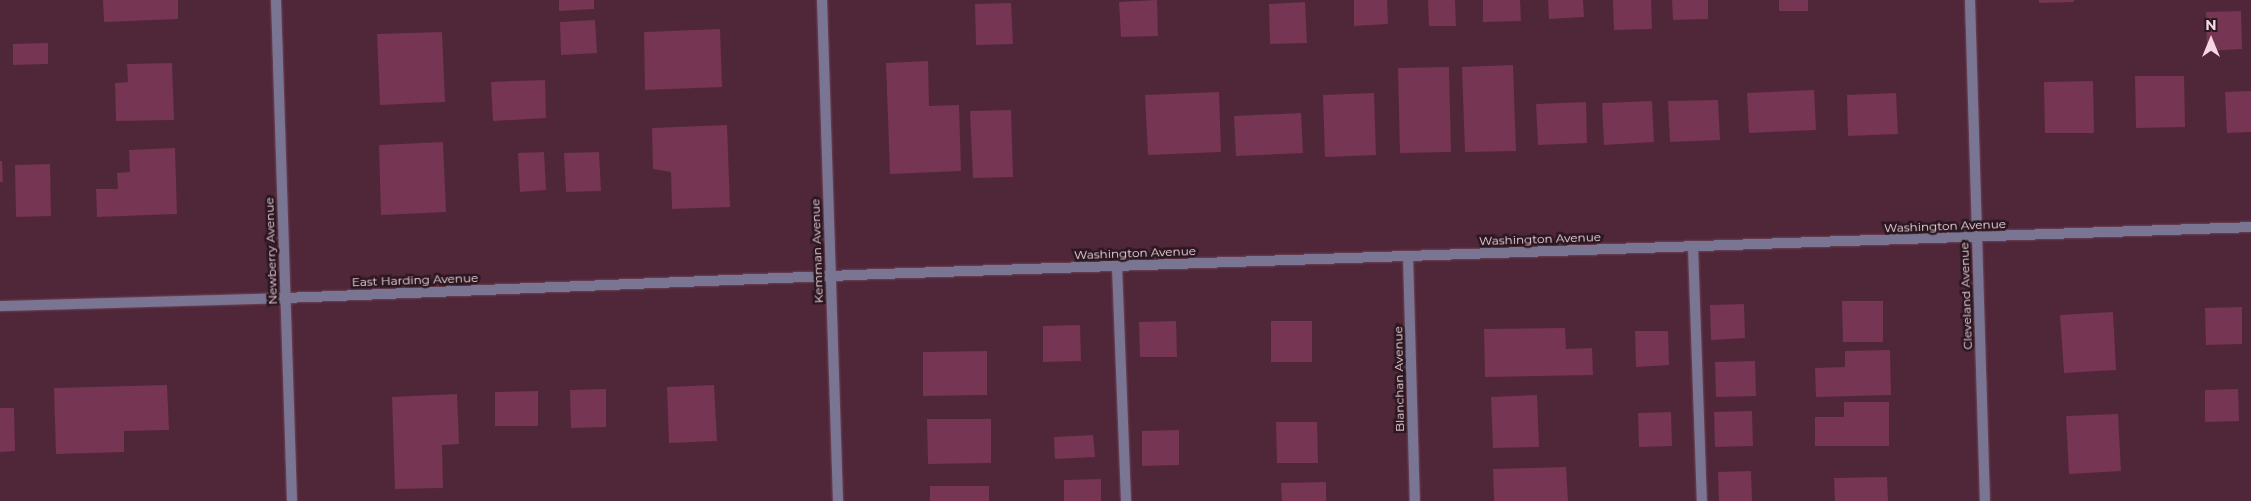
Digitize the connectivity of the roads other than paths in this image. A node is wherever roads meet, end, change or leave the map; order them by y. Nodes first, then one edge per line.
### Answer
1 (276, 0) edge
2 (822, 0) edge
3 (1970, 0) edge
4 (2251, 227) edge
5 (1977, 238) junction
6 (1693, 247) junction
7 (1408, 256) junction
8 (1117, 266) junction
9 (830, 276) junction
10 (285, 298) junction
11 (0, 306) edge
12 (292, 501) edge
13 (838, 501) edge
14 (1126, 501) edge
15 (1415, 501) edge
16 (1702, 501) edge
17 (1985, 501) edge

1 - 10 street, Newberry Avenue
2 - 9 street, Kemman Avenue
3 - 5 street, Cleveland Avenue
4 - 5 street, Washington Avenue
5 - 6 street, Washington Avenue
5 - 17 street, Cleveland Avenue
6 - 7 street, Washington Avenue
6 - 16 street
7 - 8 street, Washington Avenue
7 - 15 street, Blanchan Avenue
8 - 9 street, Washington Avenue
8 - 14 street
9 - 10 street, East Harding Avenue
9 - 13 street, Kemman Avenue
10 - 11 street, East Harding Avenue
10 - 12 street, Newberry Avenue

